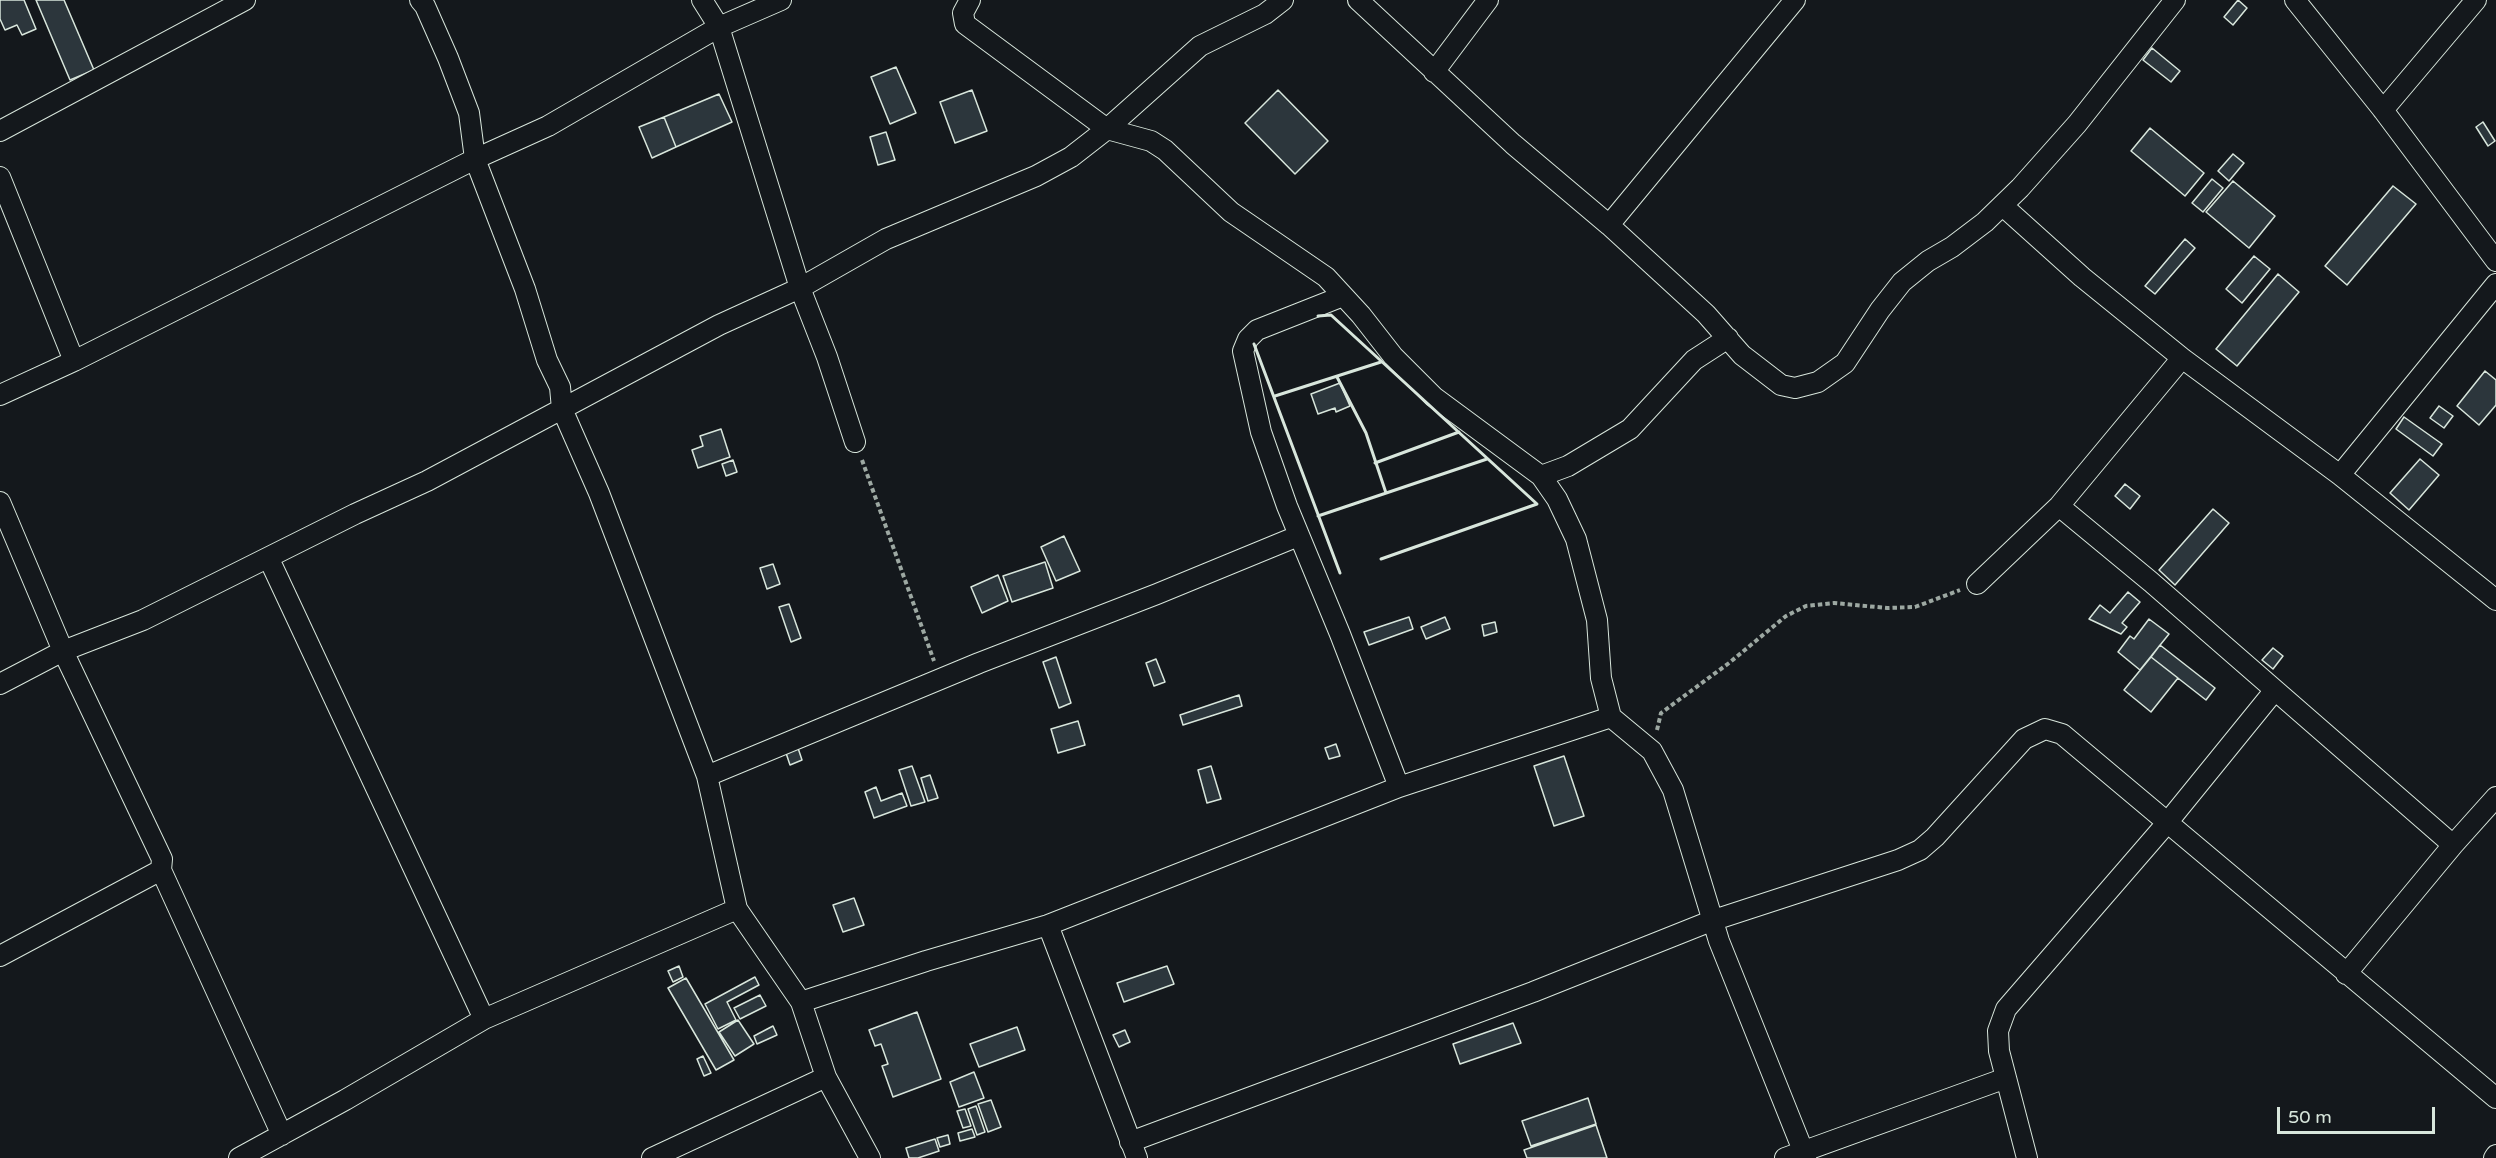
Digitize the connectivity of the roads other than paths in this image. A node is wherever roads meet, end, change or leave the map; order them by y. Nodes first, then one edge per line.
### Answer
1 (245, 0) edge
2 (420, 0) edge
3 (702, 0) edge
4 (781, 0) edge
5 (970, 0) edge
6 (1283, 0) edge
7 (1358, 0) edge
8 (1488, 0) edge
9 (1795, 0) edge
10 (2175, 0) edge
11 (2295, 0) edge
12 (2476, 0) edge
13 (719, 27) junction
14 (1434, 72) junction
15 (2383, 110) junction
16 (1107, 129) junction
17 (0, 131) edge
18 (475, 159) junction
19 (0, 177) edge
20 (2003, 206) junction
21 (1609, 225) junction
22 (2496, 261) edge
23 (2496, 284) edge
24 (800, 288) junction
25 (1343, 296) junction
26 (1728, 338) junction
27 (2182, 358) junction
28 (74, 361) junction
29 (0, 395) edge
30 (562, 409) junction
31 (855, 442) road end
32 (2340, 475) junction
33 (1541, 476) junction
34 (0, 502) edge
35 (2059, 506) junction
36 (1298, 536) junction
37 (269, 559) junction
38 (1977, 584) road end
39 (2496, 600) edge
40 (63, 651) junction
41 (0, 684) edge
42 (2275, 690) junction
43 (1611, 717) junction
44 (707, 776) junction
45 (1399, 787) junction
46 (2496, 797) edge
47 (2167, 823) junction
48 (2453, 845) junction
49 (161, 870) junction
50 (737, 909) junction
51 (1711, 921) junction
52 (1048, 925) junction
53 (0, 956) edge
54 (2346, 974) junction
55 (801, 1002) junction
56 (484, 1019) junction
57 (826, 1077) junction
58 (2006, 1078) junction
59 (2496, 1098) edge
60 (282, 1135) junction
61 (1134, 1150) edge
62 (1805, 1155) edge
63 (239, 1158) edge
64 (652, 1158) edge
65 (870, 1158) edge
66 (1785, 1158) edge
67 (2027, 1158) edge

1 - 17 street
2 - 18 street
3 - 13 street
4 - 13 street
5 - 16 street
6 - 16 street
7 - 14 street
8 - 14 street
9 - 21 street
10 - 20 street
11 - 15 street
12 - 15 street
13 - 18 street
13 - 24 street
14 - 21 street
15 - 22 street
16 - 24 street
16 - 25 street
18 - 28 street
18 - 30 street
19 - 28 street
20 - 26 street
20 - 27 street
21 - 26 street
23 - 32 street
24 - 30 street
24 - 31 street
25 - 33 street
25 - 36 street
26 - 33 street
27 - 32 street
27 - 35 street
28 - 29 street
30 - 37 street
30 - 44 street
32 - 39 street
33 - 43 street
34 - 40 street
35 - 38 street
35 - 42 street
36 - 44 street
36 - 45 street
37 - 40 street
37 - 56 street
40 - 41 street
40 - 49 street
42 - 47 street
42 - 48 street
43 - 45 street
43 - 51 street
44 - 50 street
45 - 52 street
46 - 48 street
47 - 51 street
47 - 54 street
47 - 58 street
48 - 54 street
49 - 53 street
49 - 60 street
50 - 55 street
50 - 56 street
51 - 61 street
51 - 62 street
52 - 55 street
52 - 61 street
54 - 59 street
55 - 57 street
56 - 60 street
57 - 64 street
57 - 65 street
58 - 62 street
58 - 67 street
60 - 63 street
62 - 66 street

